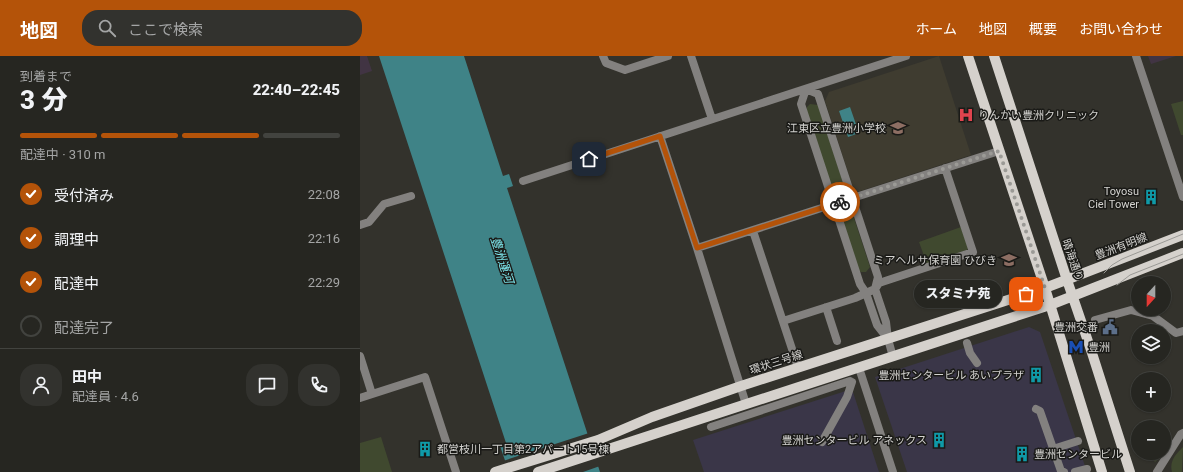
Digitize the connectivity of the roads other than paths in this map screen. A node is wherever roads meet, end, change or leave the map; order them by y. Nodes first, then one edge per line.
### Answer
1 (603, 56) edge
2 (668, 56) edge
3 (691, 56) edge
4 (906, 56) edge
5 (968, 56) edge
6 (994, 56) edge
7 (1136, 56) edge
8 (806, 89) junction
9 (712, 119) junction
10 (660, 136) junction
11 (999, 151) junction
12 (945, 168) junction
13 (523, 181) dead end
14 (411, 196) dead end
15 (852, 198) junction
16 (1183, 198) edge
17 (834, 204) junction
18 (360, 225) edge
19 (753, 230) junction
20 (1183, 235) edge
21 (697, 248) junction
22 (1183, 253) edge
23 (1067, 280) junction
24 (1045, 288) junction
25 (875, 289) junction
26 (866, 293) junction
27 (1073, 297) junction
28 (1050, 306) junction
29 (826, 307) junction
30 (1095, 320) dead end
31 (783, 321) junction
32 (1183, 331) edge
33 (888, 339) junction
34 (838, 341) dead end
35 (967, 343) dead end
36 (360, 356) edge
37 (894, 357) junction
38 (977, 363) dead end
39 (798, 368) junction
40 (859, 368) junction
41 (741, 386) junction
42 (372, 394) junction
43 (360, 398) edge
44 (746, 404) junction
45 (1036, 409) dead end
46 (711, 427) dead end
47 (1183, 433) edge
48 (1078, 441) dead end
49 (822, 442) dead end
50 (1053, 449) junction
51 (1087, 469) dead end
52 (500, 471) edge
53 (456, 472) edge
54 (538, 472) edge
55 (893, 472) edge
56 (1064, 472) edge
57 (1075, 472) edge
58 (1102, 472) edge
59 (1130, 472) edge
60 (1157, 472) edge

1 - 2 street
3 - 9 street
4 - 8 street
5 - 11 main road
6 - 23 main road, 晴海通り
7 - 16 street
8 - 9 street
8 - 15 street
8 - 17 street
9 - 10 street
10 - 13 street
10 - 21 street
11 - 12 street
11 - 24 main road
12 - 15 street
12 - 25 street
14 - 18 street
15 - 17 street
15 - 25 street
17 - 19 street
17 - 26 street
19 - 21 street
19 - 31 street
20 - 23 main road, 豊洲有明線
21 - 41 street
22 - 27 main road
23 - 24 main road, 環状三号線
23 - 27 main road, 晴海通り
24 - 28 main road
24 - 33 main road, 環状三号線
25 - 26 street
25 - 33 street
26 - 29 street
26 - 33 street
27 - 28 main road
27 - 59 main road, 晴海通り
28 - 37 main road
28 - 58 main road
29 - 31 street
29 - 34 street
30 - 32 street
31 - 39 street
33 - 37 street
33 - 39 main road, 環状三号線
35 - 38 street
36 - 42 street
37 - 40 main road
39 - 41 main road, 環状三号線
40 - 44 main road
40 - 55 street
41 - 44 street
41 - 52 main road, 環状三号線
42 - 43 street
42 - 53 street
44 - 54 main road
45 - 50 street
46 - 49 street
47 - 60 street
48 - 50 street
50 - 56 street
51 - 57 street

